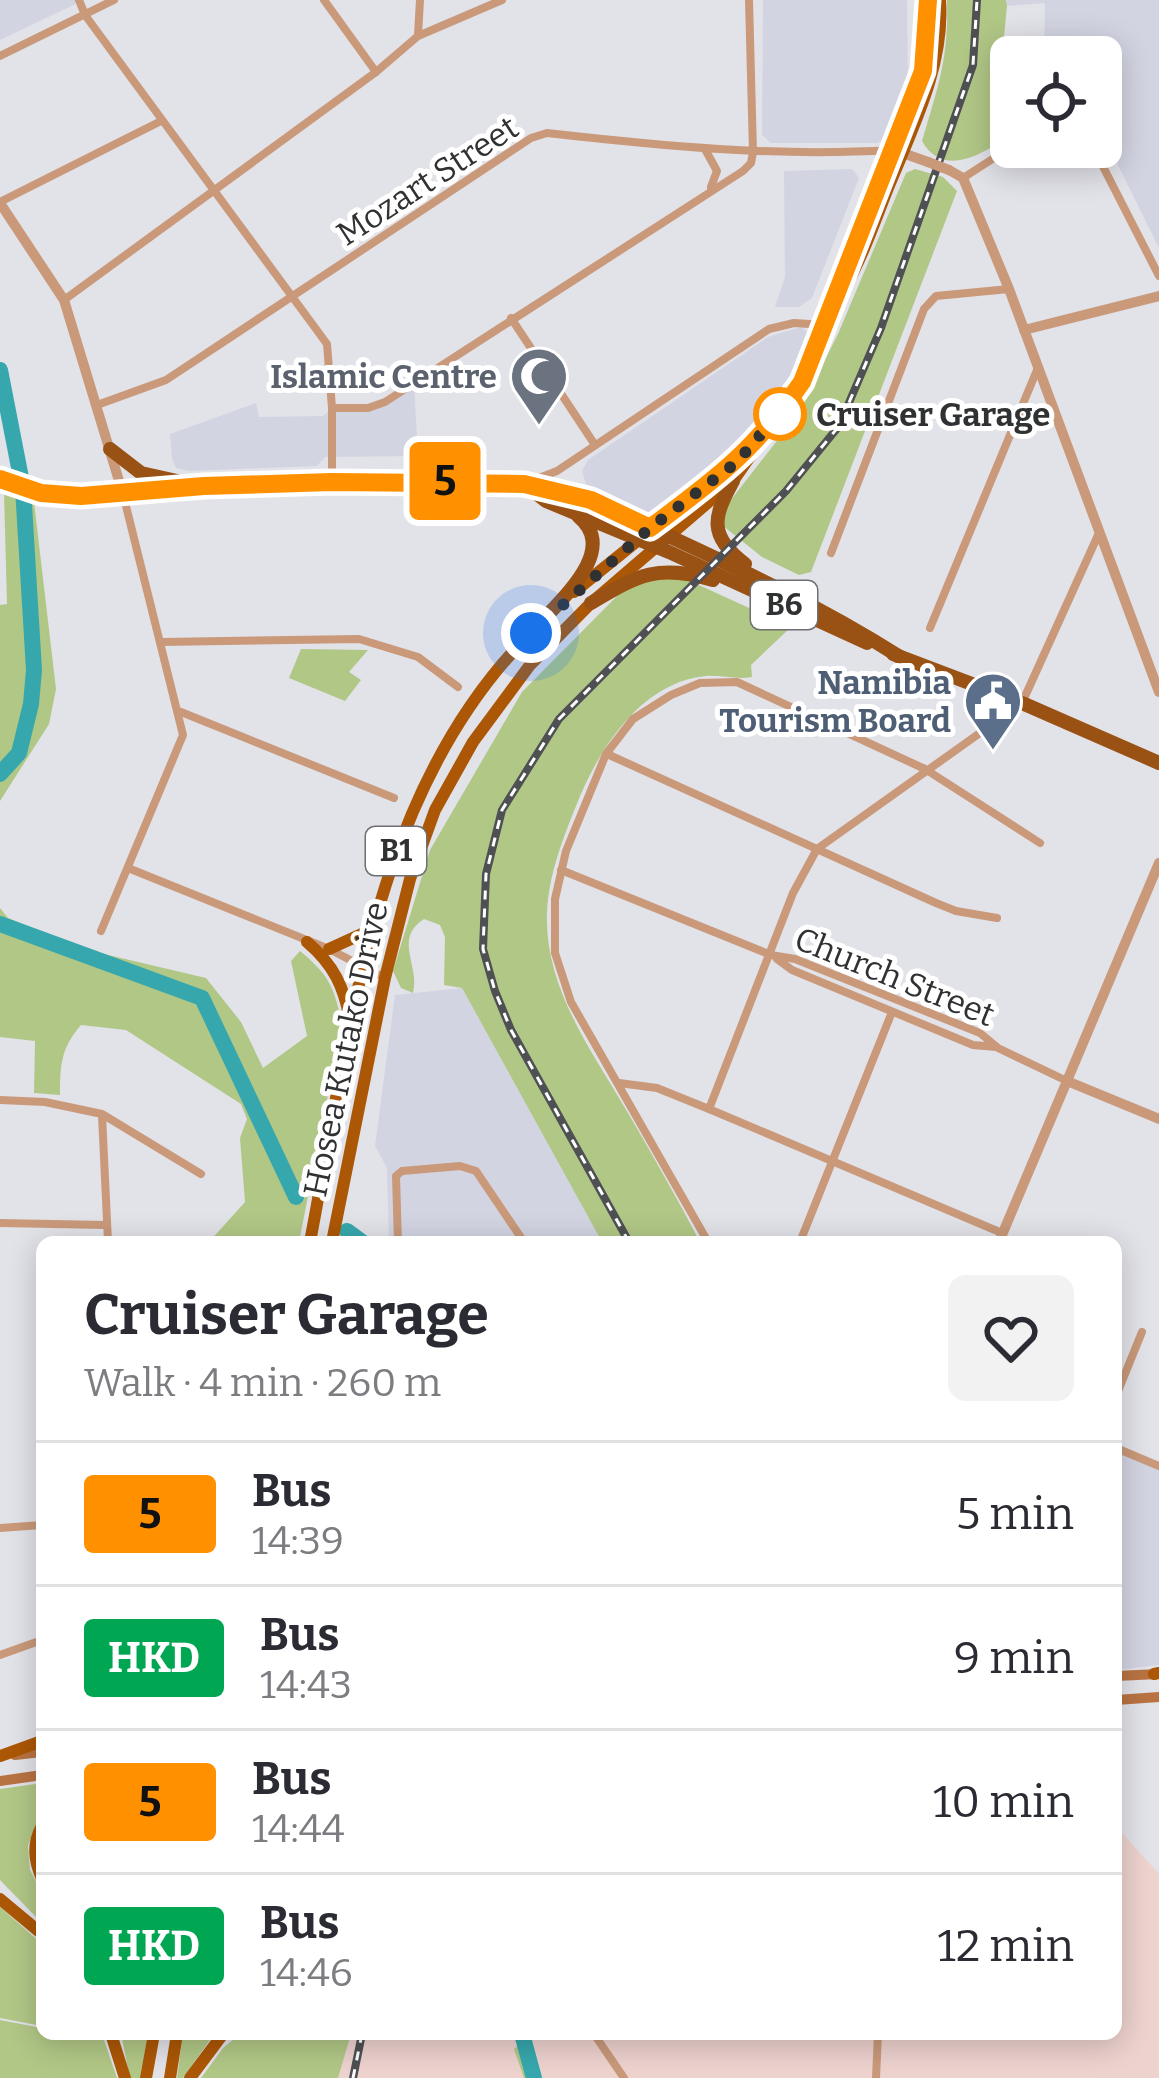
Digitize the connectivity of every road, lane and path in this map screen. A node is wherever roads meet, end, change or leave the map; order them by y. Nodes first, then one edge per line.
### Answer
1 (79, 0) edge
2 (114, 0) edge
3 (324, 0) edge
4 (420, 0) edge
5 (502, 0) edge
6 (749, 0) edge
7 (928, 0) edge
8 (940, 0) edge
9 (85, 15) junction
10 (418, 36) junction
11 (0, 56) edge
12 (376, 72) junction
13 (161, 121) junction
14 (706, 151) junction
15 (897, 151) junction
16 (753, 152) junction
17 (990, 161) edge
18 (1104, 168) edge
19 (963, 178) junction
20 (710, 188) junction
21 (215, 191) junction
22 (0, 202) edge
23 (1159, 276) edge
24 (1009, 290) junction
25 (293, 296) junction
26 (1159, 296) edge
27 (64, 300) junction
28 (511, 319) junction
29 (826, 326) junction
30 (1024, 330) junction
31 (1038, 369) junction
32 (97, 405) junction
33 (332, 408) junction
34 (771, 428) junction
35 (595, 445) junction
36 (110, 449) junction
37 (0, 479) edge
38 (733, 481) junction
39 (332, 482) junction
40 (524, 484) junction
41 (204, 486) junction
42 (123, 494) junction
43 (568, 508) junction
44 (650, 528) junction
45 (1099, 531) junction
46 (637, 539) junction
47 (662, 541) junction
48 (831, 554) dead end
49 (763, 587) junction
50 (591, 603) junction
51 (930, 628) dead end
52 (531, 633) junction
53 (161, 642) junction
54 (458, 688) dead end
55 (1159, 692) edge
56 (1022, 703) junction
57 (179, 711) junction
58 (606, 754) junction
59 (1158, 762) edge
60 (926, 769) junction
61 (394, 799) dead end
62 (1040, 843) dead end
63 (817, 849) junction
64 (1159, 863) edge
65 (128, 868) junction
66 (561, 870) junction
67 (997, 918) dead end
68 (375, 928) junction
69 (101, 931) dead end
70 (308, 942) junction
71 (329, 950) junction
72 (771, 955) junction
73 (366, 967) junction
74 (385, 978) junction
75 (892, 1012) junction
76 (352, 1027) junction
77 (998, 1048) junction
78 (1067, 1081) junction
79 (618, 1083) junction
80 (0, 1100) edge
81 (709, 1109) junction
82 (102, 1114) junction
83 (1159, 1119) edge
84 (833, 1160) junction
85 (201, 1174) dead end
86 (0, 1223) edge
87 (106, 1225) junction
88 (107, 1236) edge
89 (311, 1236) edge
90 (333, 1236) edge
91 (398, 1236) edge
92 (520, 1236) edge
93 (705, 1236) edge
94 (802, 1236) edge
95 (996, 1236) edge
96 (1001, 1236) edge
97 (1142, 1332) dead end
98 (1122, 1381) edge
99 (1122, 1451) edge
100 (1159, 1466) edge
101 (36, 1525) edge
102 (0, 1528) edge
103 (36, 1642) edge
104 (0, 1654) edge
105 (1157, 1674) edge
106 (1122, 1676) edge
107 (1159, 1697) edge
108 (1122, 1700) edge
109 (36, 1743) edge
110 (36, 1753) edge
111 (0, 1757) edge
112 (36, 1775) edge
113 (0, 1781) edge
114 (0, 1890) edge
115 (0, 1899) edge
116 (25, 1917) junction
117 (36, 1928) edge
118 (113, 2040) edge
119 (153, 2040) edge
120 (176, 2040) edge
121 (218, 2040) edge
122 (598, 2040) edge
123 (878, 2040) edge
124 (125, 2078) edge
125 (146, 2078) edge
126 (170, 2078) edge
127 (190, 2078) edge
128 (624, 2078) edge
129 (876, 2078) edge

1 - 9 street
2 - 9 street
3 - 12 street
4 - 10 street
5 - 10 street
6 - 16 street
7 - 15 main road, Hosea Kutako Drive / B1
8 - 15 main road, Hosea Kutako Drive / B1
9 - 11 street
9 - 13 street
10 - 12 street
12 - 21 street
13 - 21 street
13 - 22 street
14 - 16 street, Mozart Street
14 - 20 street
14 - 25 street, Mozart Street
15 - 16 street, Mozart Street
15 - 19 street, bridge
15 - 29 main road, Hosea Kutako Drive / B1
16 - 20 street
17 - 19 street
18 - 23 street
19 - 24 street
20 - 28 street
21 - 25 street
21 - 27 street
22 - 27 street
24 - 30 street
24 - 48 street
25 - 32 street, Mozart Street
25 - 33 street
26 - 30 street
27 - 32 street
28 - 33 street
28 - 35 street
29 - 34 main road, Hosea Kutako Drive / B1
29 - 35 street
30 - 31 street
31 - 45 street
31 - 51 street
32 - 36 street
33 - 39 street
34 - 38 main road, Hosea Kutako Drive / B1
34 - 44 main road, Hosea Kutako Drive / B1
35 - 40 street
36 - 41 highway
36 - 42 street
37 - 42 highway
38 - 47 main road, Hosea Kutako Drive / B1
38 - 49 highway
39 - 40 highway
39 - 41 highway
40 - 43 highway
40 - 44 highway
41 - 42 highway
42 - 53 street
43 - 46 highway
43 - 52 highway
44 - 46 main road, Hosea Kutako Drive / B1
44 - 47 highway
45 - 55 street
45 - 56 street
46 - 47 highway
46 - 52 main road, Hosea Kutako Drive / B1
47 - 49 highway, B6
47 - 50 main road, Hosea Kutako Drive / B1
49 - 50 highway
49 - 56 highway, B6
50 - 74 main road, Hosea Kutako Drive / B1
52 - 68 main road, Hosea Kutako Drive / B1
53 - 54 street
53 - 57 street
56 - 59 highway, B6
56 - 60 street
57 - 61 street
57 - 65 street
58 - 60 street
58 - 63 street
58 - 66 street
60 - 62 street
60 - 63 street
63 - 67 street
63 - 72 street
64 - 78 street
65 - 69 street
65 - 70 street
66 - 72 street, Church Street
66 - 79 street
68 - 71 main road
68 - 73 main road, Hosea Kutako Drive / B1
70 - 71 street
70 - 76 main road
71 - 73 street
72 - 75 street, Church Street
72 - 77 street, Church Street
72 - 81 street
73 - 74 street
73 - 76 main road, Hosea Kutako Drive / B1
74 - 90 main road, Hosea Kutako Drive / B1
75 - 77 street, Church Street
75 - 84 street
76 - 89 main road, Hosea Kutako Drive / B1
77 - 78 street, Church Street
78 - 83 street, Church Street
78 - 96 street
79 - 81 street
79 - 93 street
80 - 82 street
81 - 84 street
82 - 85 street
82 - 87 street
84 - 94 street
84 - 95 street
86 - 87 street
87 - 88 street
91 - 92 street
97 - 98 street
99 - 100 street
101 - 102 street
103 - 104 street
105 - 106 main road
107 - 108 main road
109 - 111 main road
110 - 111 main road
112 - 113 main road
114 - 116 main road
115 - 116 main road
116 - 117 main road
118 - 124 main road
119 - 125 main road
120 - 126 main road
121 - 127 main road
122 - 128 street
123 - 129 street

